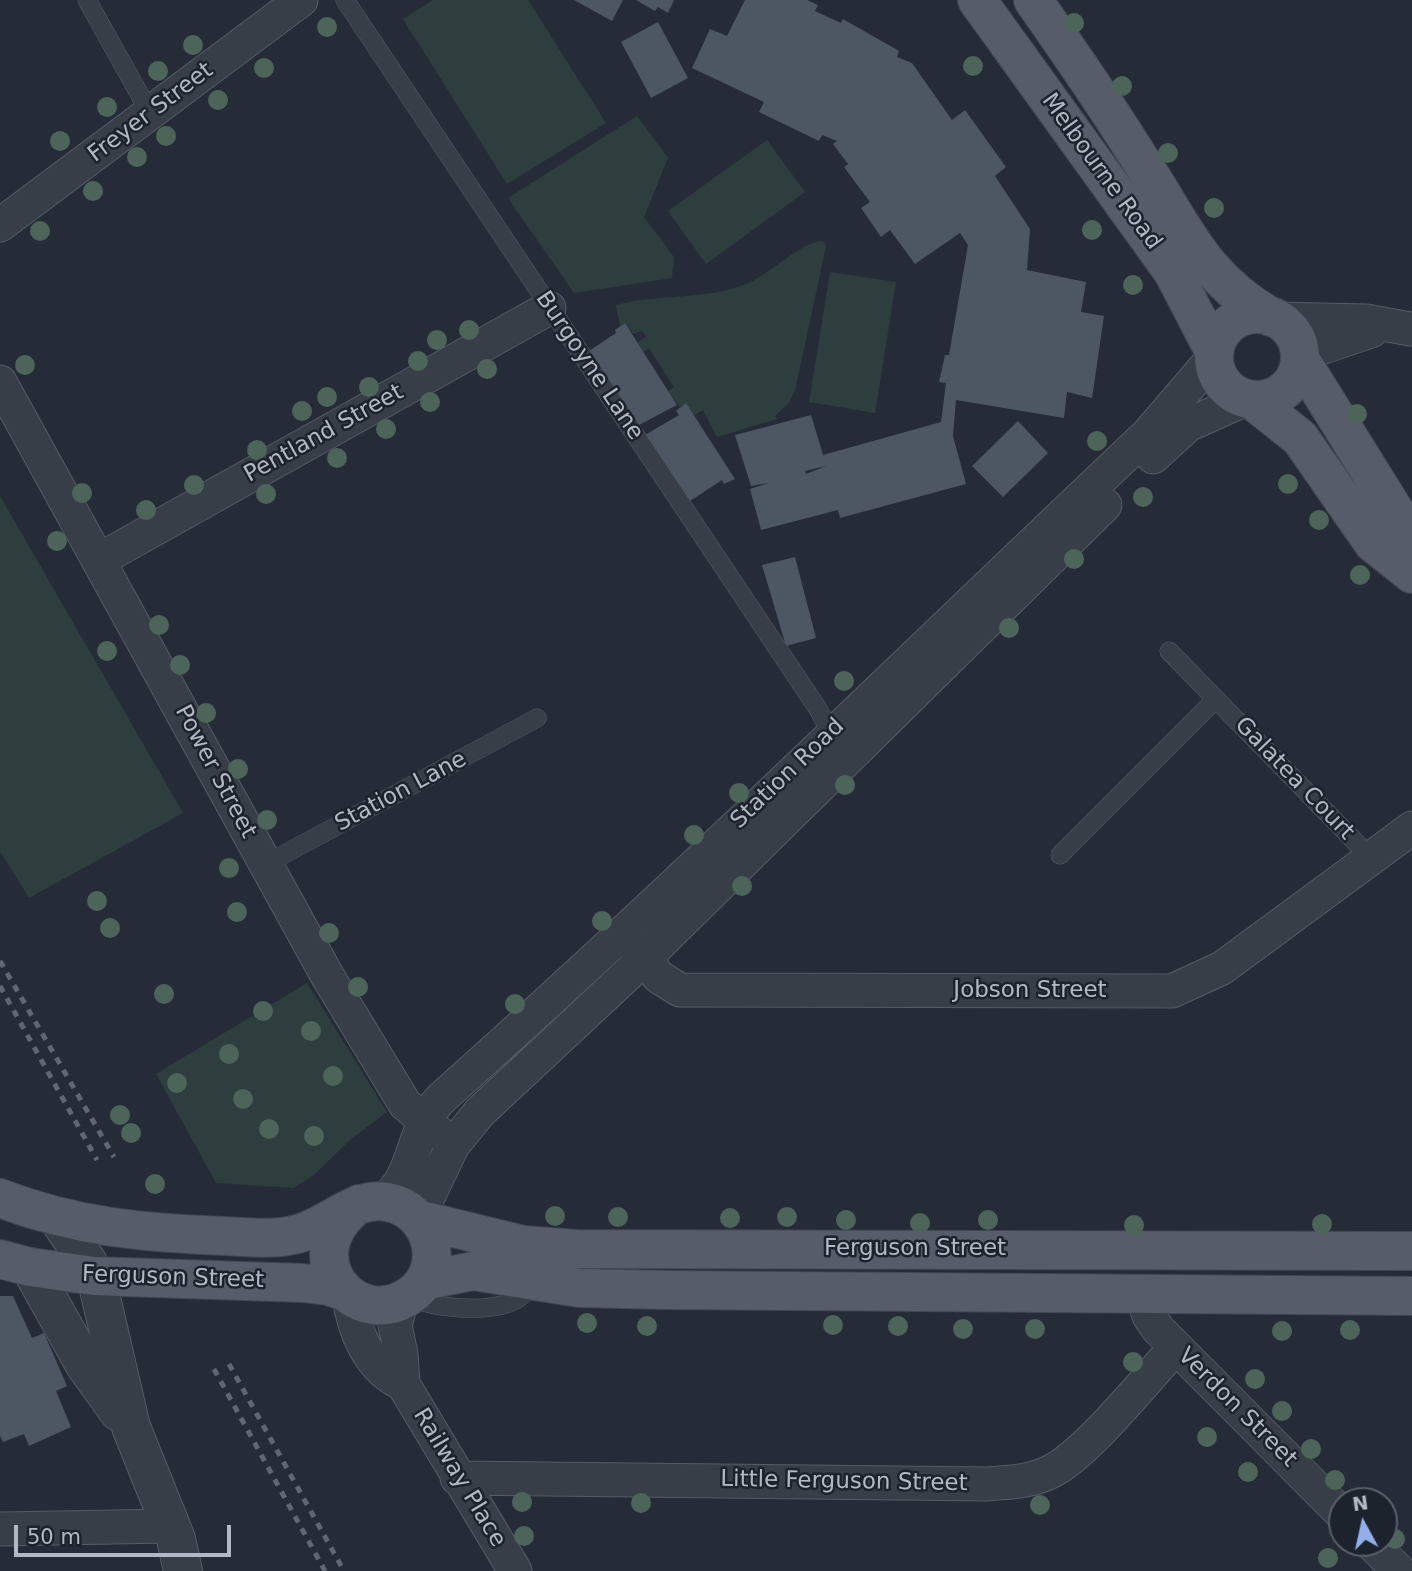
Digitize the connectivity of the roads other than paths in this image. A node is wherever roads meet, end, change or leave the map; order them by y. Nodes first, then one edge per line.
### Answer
1 (87, 0) edge
2 (301, 0) edge
3 (345, 0) edge
4 (976, 0) edge
5 (1033, 0) edge
6 (150, 113) junction
7 (0, 225) edge
8 (549, 308) junction
9 (1274, 318) junction
10 (1411, 329) edge
11 (1214, 354) junction
12 (1300, 357) junction
13 (0, 382) edge
14 (1249, 399) junction
15 (1412, 539) edge
16 (99, 560) junction
17 (1412, 574) edge
18 (1169, 651) dead end
19 (1216, 699) junction
20 (537, 718) dead end
21 (842, 744) junction
22 (1412, 828) edge
23 (1060, 855) dead end
24 (1371, 858) junction
25 (264, 865) junction
26 (623, 933) junction
27 (644, 959) junction
28 (423, 1120) junction
29 (453, 1145) junction
30 (0, 1198) edge
31 (371, 1203) junction
32 (57, 1217) junction
33 (420, 1219) junction
34 (1143, 1249) junction
35 (1412, 1251) edge
36 (15, 1263) edge
37 (94, 1276) junction
38 (412, 1292) junction
39 (348, 1294) junction
40 (1142, 1296) junction
41 (1412, 1296) edge
42 (1176, 1347) junction
43 (403, 1384) junction
44 (131, 1427) junction
45 (457, 1478) junction
46 (1328, 1500) edge
47 (171, 1526) junction
48 (0, 1529) edge
49 (1385, 1557) edge
50 (183, 1571) edge
51 (515, 1571) edge
52 (1399, 1571) edge

1 - 6 lane
2 - 6 street, Freyer Street
3 - 8 lane, Burgoyne Lane
4 - 11 main road, Melbourne Road
5 - 9 main road, Melbourne Road
6 - 7 street, Freyer Street
8 - 16 street, Pentland Street
8 - 21 lane, Burgoyne Lane
9 - 10 street
9 - 11 main road
9 - 12 main road
10 - 12 street
11 - 14 main road
11 - 21 street, Station Road
12 - 14 main road
12 - 15 main road
13 - 16 street, Power Street
14 - 17 main road
14 - 21 street, Station Road
16 - 25 street, Power Street
18 - 19 lane, Galatea Court
19 - 23 lane, Galatea Court
19 - 24 lane, Galatea Court
20 - 25 lane, Station Lane
21 - 26 street, Station Road
21 - 27 street, Station Road
22 - 24 street, Jobson Street
24 - 27 street, Jobson Street
25 - 28 street, Power Street
26 - 27 street, Jobson Street
26 - 28 street, Station Road
27 - 29 street, Station Road
28 - 29 street, Power Street
28 - 31 street, Station Road
29 - 33 street, Station Road
30 - 32 main road, Ferguson Street
31 - 32 main road, Ferguson Street
31 - 33 main road
31 - 39 main road
32 - 37 street
33 - 34 main road, Ferguson Street
33 - 38 main road
34 - 35 main road, Ferguson Street
34 - 40 main road
36 - 37 main road, Ferguson Street
36 - 44 street
37 - 39 main road, Ferguson Street
37 - 44 street
38 - 39 main road
38 - 40 main road, Ferguson Street
38 - 43 street, Railway Place
39 - 43 street, Railway Place
40 - 41 main road, Ferguson Street
40 - 42 street, Verdon Street
42 - 45 street, Little Ferguson Street
42 - 46 street, Verdon Street
43 - 45 street, Railway Place
44 - 47 street
45 - 51 street, Railway Place
47 - 48 street
47 - 50 street
49 - 52 street

